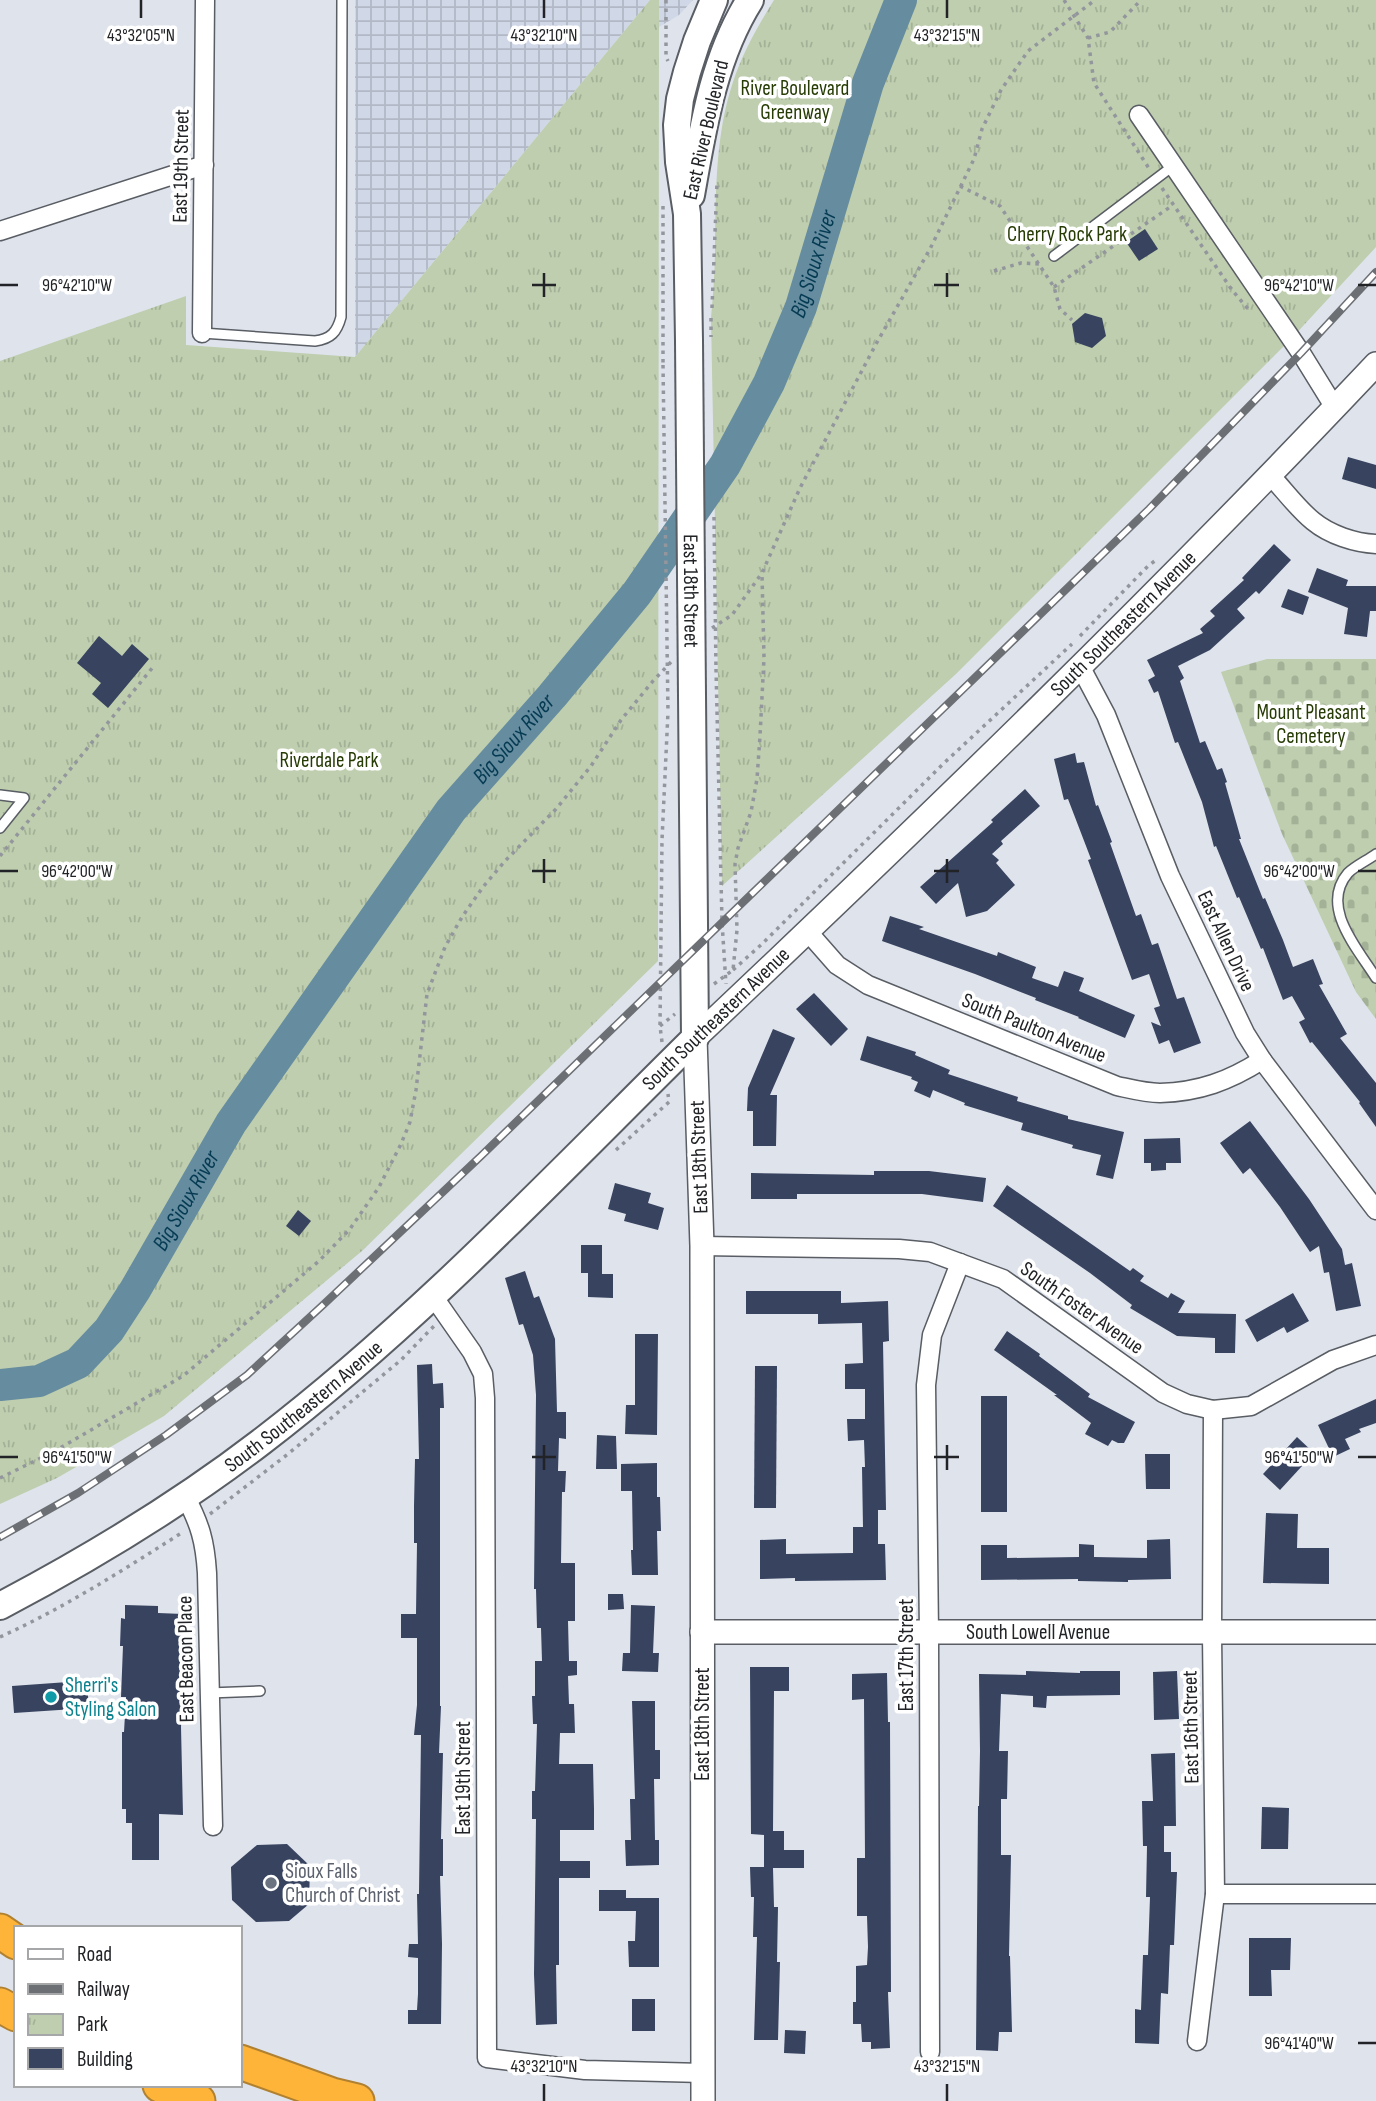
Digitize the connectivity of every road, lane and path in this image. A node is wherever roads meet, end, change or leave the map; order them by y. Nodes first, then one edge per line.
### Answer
1 (205, 0) edge
2 (342, 0) edge
3 (666, 0) edge
4 (714, 0) edge
5 (750, 0) edge
6 (1064, 0) edge
7 (1095, 0) edge
8 (1141, 0) edge
9 (1073, 16) junction
10 (1088, 38) dead end
11 (674, 66) dead end
12 (1139, 115) dead end
13 (204, 165) junction
14 (1173, 166) junction
15 (717, 179) dead end
16 (960, 186) junction
17 (1173, 205) dead end
18 (687, 214) junction
19 (0, 231) edge
20 (1054, 256) dead end
21 (1039, 264) junction
22 (994, 271) dead end
23 (1054, 287) junction
24 (711, 318) dead end
25 (1072, 320) dead end
26 (202, 333) joint
27 (1376, 364) edge
28 (663, 365) dead end
29 (1335, 408) junction
30 (1271, 476) junction
31 (1376, 544) edge
32 (1159, 558) dead end
33 (762, 573) junction
34 (707, 631) dead end
35 (674, 659) dead end
36 (1080, 666) junction
37 (153, 667) dead end
38 (716, 669) dead end
39 (0, 796) edge
40 (0, 828) edge
41 (1376, 854) edge
42 (0, 856) edge
43 (808, 932) junction
44 (733, 970) junction
45 (726, 975) junction
46 (1376, 978) edge
47 (695, 999) junction
48 (727, 1008) junction
49 (660, 1026) dead end
50 (695, 1038) junction
51 (1262, 1060) junction
52 (1376, 1210) edge
53 (702, 1246) junction
54 (960, 1263) junction
55 (433, 1296) junction
56 (1376, 1345) edge
57 (1213, 1410) junction
58 (0, 1478) edge
59 (185, 1496) junction
60 (0, 1606) edge
61 (702, 1632) junction
62 (1376, 1632) edge
63 (929, 1633) junction
64 (1212, 1633) junction
65 (260, 1691) dead end
66 (209, 1693) junction
67 (213, 1826) dead end
68 (1376, 1894) edge
69 (1215, 1895) junction
70 (1197, 2041) dead end
71 (930, 2052) dead end
72 (242, 2063) edge
73 (165, 2087) edge
74 (703, 2087) edge
75 (198, 2101) edge
76 (357, 2101) edge

1 - 13 street, East 19th Street
2 - 26 lane
3 - 11 path
4 - 18 main road, East River Boulevard
5 - 18 main road, East River Boulevard
6 - 9 path
7 - 9 path
8 - 10 path
9 - 16 path
12 - 14 street
13 - 19 street
13 - 26 street, East 19th Street
14 - 20 lane
14 - 29 street
15 - 24 path
16 - 21 path
16 - 33 path
17 - 23 path
18 - 47 main road, East 18th Street, bridge
21 - 22 path
21 - 23 path
23 - 25 path
27 - 29 street, South Southeastern Avenue
28 - 49 path, bridge
29 - 30 street, South Southeastern Avenue
30 - 31 street
30 - 36 street, South Southeastern Avenue
32 - 44 path
33 - 34 path
33 - 44 path
35 - 58 path
36 - 43 street, South Southeastern Avenue
36 - 51 street, East Allen Drive
37 - 42 path
38 - 45 path
39 - 40 lane
41 - 46 lane
43 - 48 street, South Southeastern Avenue
43 - 51 street, South Paulton Avenue
44 - 45 path
45 - 47 path
45 - 48 path
47 - 50 main road, East 18th Street
48 - 50 street, South Southeastern Avenue
50 - 53 street, East 18th Street
50 - 55 main road, South Southeastern Avenue
51 - 52 street, East Allen Drive
53 - 54 street, South Foster Avenue
53 - 61 street, East 18th Street
54 - 57 street, South Foster Avenue
54 - 63 street, East 17th Street
55 - 59 main road, South Southeastern Avenue
55 - 74 street, East 19th Street
56 - 57 street, South Foster Avenue
57 - 64 street, East 16th Street
59 - 60 main road, South Southeastern Avenue
59 - 66 street, East Beacon Place
61 - 63 street, South Lowell Avenue
61 - 74 street, East 18th Street
62 - 64 street, South Lowell Avenue
63 - 64 street, South Lowell Avenue
63 - 71 street, East 17th Street
64 - 69 street, East 16th Street
65 - 66 lane
66 - 67 street, East Beacon Place
68 - 69 street
69 - 70 street, East 16th Street
72 - 76 highway
73 - 75 highway

